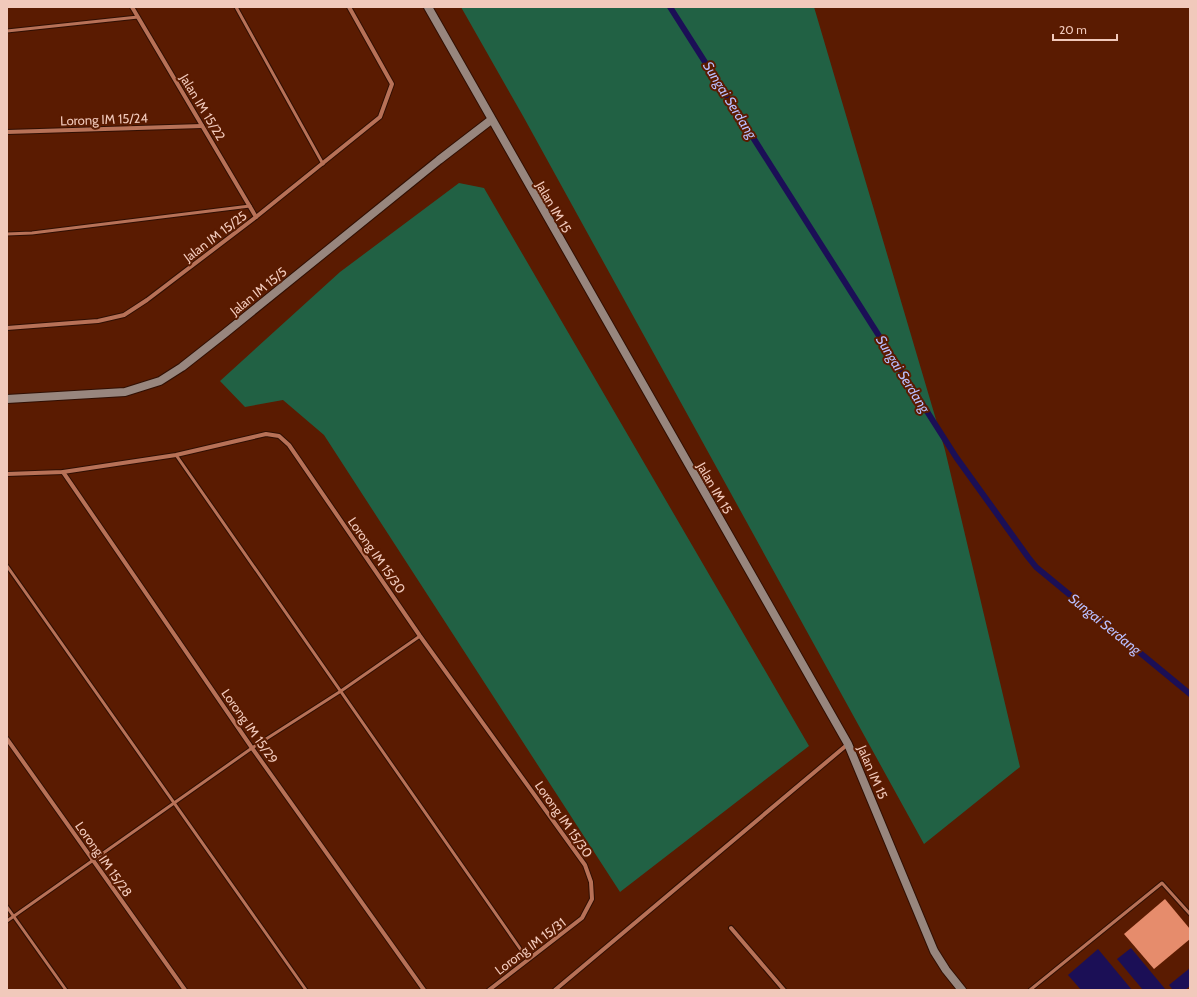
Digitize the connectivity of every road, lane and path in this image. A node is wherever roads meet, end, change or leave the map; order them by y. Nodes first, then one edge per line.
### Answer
1 (132, 7) edge
2 (236, 7) edge
3 (349, 7) edge
4 (428, 7) edge
5 (138, 17) junction
6 (7, 31) edge
7 (491, 120) junction
8 (202, 126) junction
9 (7, 132) edge
10 (323, 164) junction
11 (250, 206) junction
12 (256, 217) junction
13 (7, 234) edge
14 (7, 328) edge
15 (7, 399) edge
16 (176, 455) junction
17 (63, 472) junction
18 (7, 474) edge
19 (7, 566) edge
20 (420, 636) junction
21 (341, 691) junction
22 (7, 739) edge
23 (848, 744) junction
24 (252, 748) junction
25 (174, 803) junction
26 (93, 860) junction
27 (7, 907) edge
28 (1190, 914) edge
29 (14, 916) junction
30 (582, 918) joint
31 (7, 921) edge
32 (731, 928) dead end
33 (528, 960) junction
34 (66, 990) edge
35 (185, 990) edge
36 (306, 990) edge
37 (424, 990) edge
38 (489, 990) edge
39 (555, 990) edge
40 (784, 990) edge
41 (962, 990) edge
42 (1030, 990) edge

1 - 5 street, Jalan IM 15/22
2 - 10 lane
3 - 10 street, Jalan IM 15/25
4 - 7 street, Jalan IM 15
5 - 6 lane
5 - 8 street, Jalan IM 15/22
7 - 15 street, Jalan IM 15/5
7 - 23 street, Jalan IM 15
8 - 9 street, Lorong IM 15/24
8 - 11 street, Jalan IM 15/22
10 - 12 street, Jalan IM 15/25
11 - 12 street, Jalan IM 15/22
11 - 13 lane
12 - 14 street, Jalan IM 15/25
16 - 17 street, Lorong IM 15/30
16 - 20 street, Lorong IM 15/30
16 - 21 lane
17 - 18 street, Lorong IM 15/30
17 - 24 street, Lorong IM 15/29
19 - 25 lane
20 - 21 lane
20 - 30 street, Lorong IM 15/30
21 - 24 lane
21 - 33 lane
22 - 26 street, Lorong IM 15/28
23 - 39 street
23 - 41 street, Jalan IM 15
24 - 25 lane
24 - 37 street, Lorong IM 15/29
25 - 26 lane
25 - 36 lane
26 - 29 lane
26 - 35 street, Lorong IM 15/28
27 - 29 lane
28 - 42 lane
29 - 31 lane
29 - 34 lane
30 - 33 street, Lorong IM 15/31
32 - 40 street
33 - 38 street, Lorong IM 15/31

